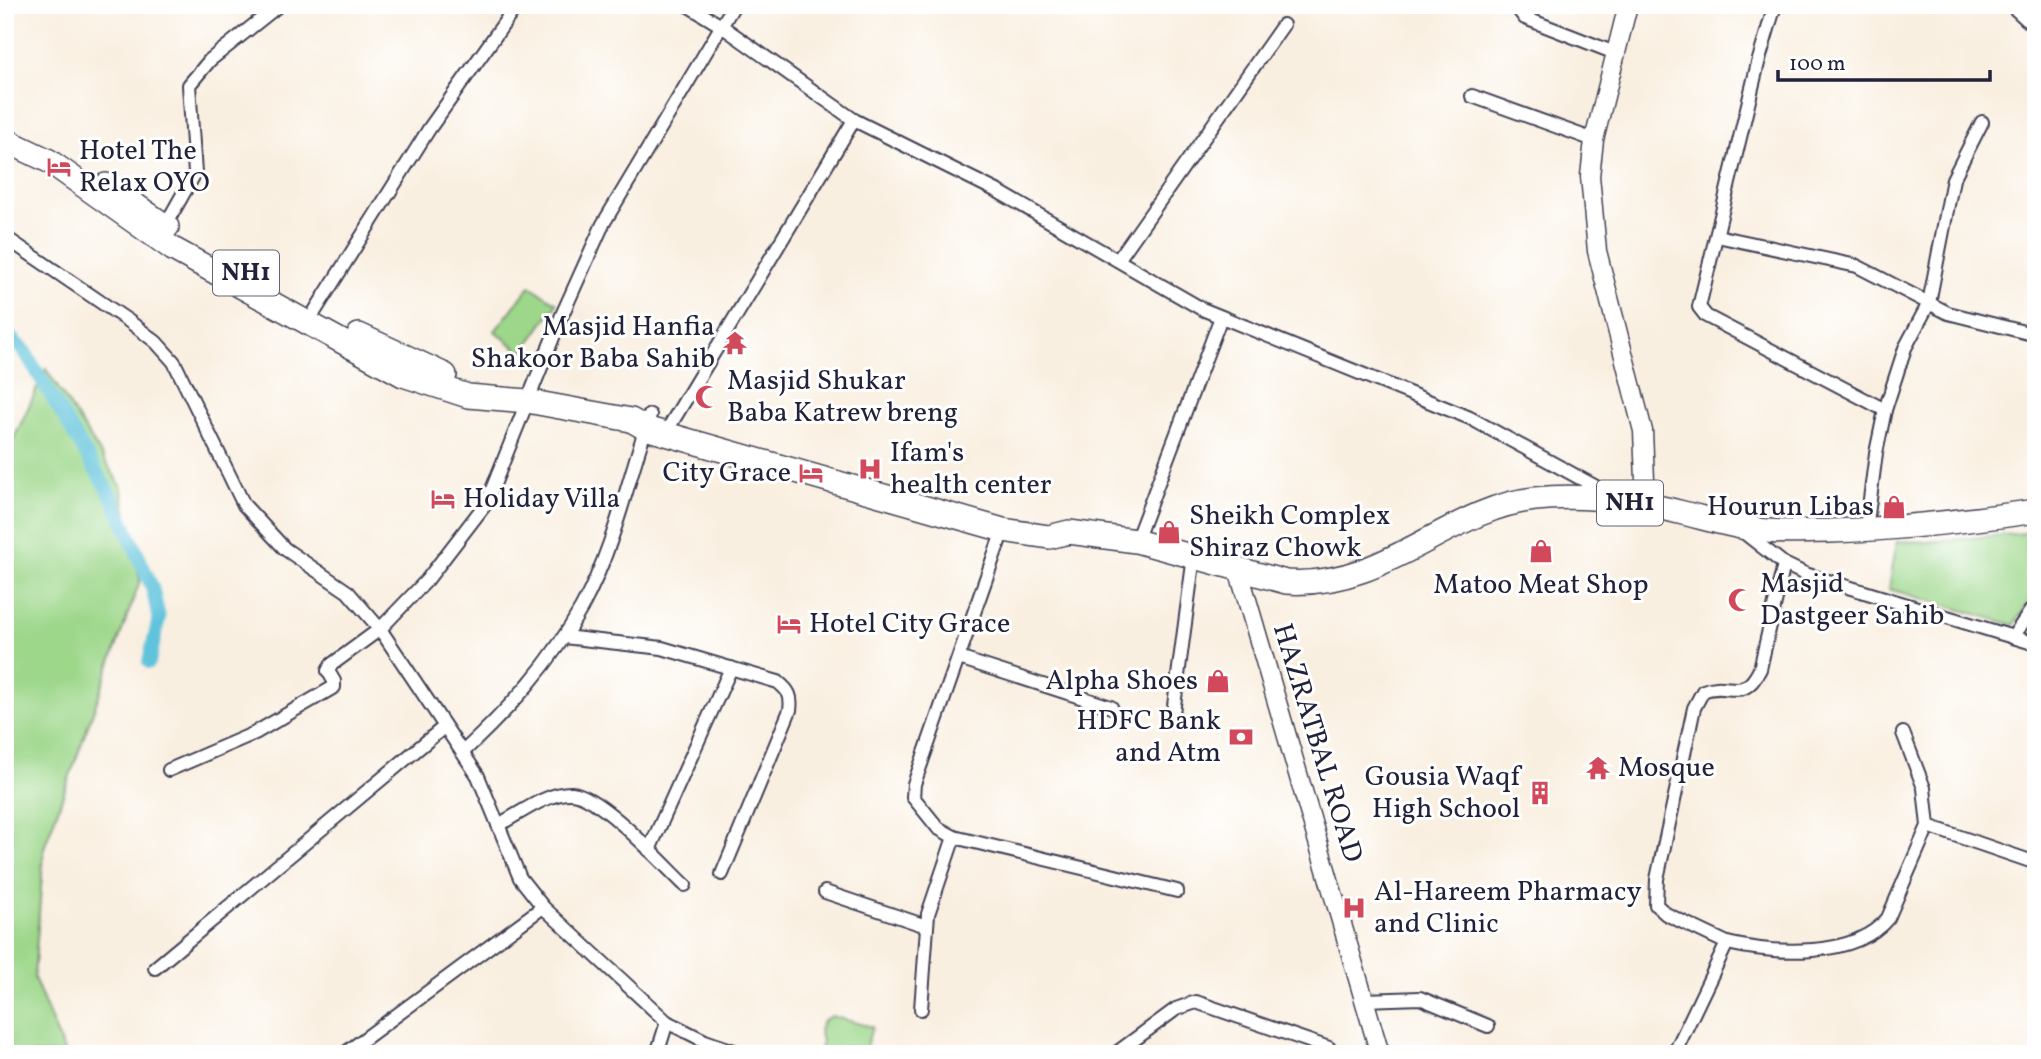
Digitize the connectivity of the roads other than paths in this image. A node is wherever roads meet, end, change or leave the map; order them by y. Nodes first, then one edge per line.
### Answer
1 (279, 5) edge
2 (517, 5) edge
3 (687, 5) edge
4 (734, 5) edge
5 (1515, 5) edge
6 (1628, 5) edge
7 (1775, 5) edge
8 (2011, 5) edge
9 (1283, 25) dead end
10 (723, 27) junction
11 (2036, 28) edge
12 (1615, 53) junction
13 (1472, 96) dead end
14 (853, 120) junction
15 (1982, 122) dead end
16 (5, 125) edge
17 (5, 140) edge
18 (1594, 140) junction
19 (165, 226) junction
20 (1717, 236) junction
21 (5, 237) edge
22 (1118, 260) junction
23 (1928, 303) junction
24 (315, 311) junction
25 (1221, 317) junction
26 (2036, 335) edge
27 (499, 398) junction
28 (527, 401) junction
29 (1885, 410) junction
30 (650, 421) junction
31 (1635, 504) junction
32 (2036, 511) edge
33 (1738, 528) junction
34 (1003, 530) junction
35 (1866, 530) junction
36 (1069, 532) junction
37 (1136, 541) junction
38 (1194, 556) junction
39 (1784, 564) junction
40 (1238, 569) junction
41 (2036, 603) edge
42 (380, 629) junction
43 (564, 637) junction
44 (2013, 637) junction
45 (2036, 644) edge
46 (959, 658) junction
47 (731, 667) junction
48 (1111, 707) dead end
49 (1173, 713) dead end
50 (444, 727) junction
51 (1903, 733) dead end
52 (464, 751) junction
53 (169, 770) dead end
54 (498, 825) junction
55 (1928, 826) junction
56 (954, 837) junction
57 (649, 850) junction
58 (2036, 863) edge
59 (722, 874) dead end
60 (685, 885) dead end
61 (1177, 891) dead end
62 (825, 892) dead end
63 (543, 907) junction
64 (926, 926) junction
65 (1727, 943) junction
66 (155, 968) dead end
67 (1365, 1000) junction
68 (921, 1009) dead end
69 (667, 1022) junction
70 (1488, 1026) dead end
71 (705, 1041) junction
72 (1329, 1048) dead end
73 (344, 1054) edge
74 (657, 1054) edge
75 (716, 1054) edge
76 (743, 1054) edge
77 (1115, 1054) edge
78 (1380, 1054) edge
79 (1674, 1054) edge

1 - 19 street
2 - 24 street
3 - 10 street
4 - 10 street
5 - 12 street
6 - 12 street
7 - 20 street
8 - 11 street
9 - 22 street
10 - 14 street
10 - 28 street
12 - 18 street
13 - 18 street
14 - 22 street
14 - 30 street
15 - 23 street
16 - 19 highway, NH1
17 - 27 highway, NH1
18 - 31 street
19 - 24 highway, NH1
20 - 23 street
20 - 29 street
21 - 42 street
22 - 25 street
23 - 26 street
23 - 29 street
24 - 27 highway, NH1
25 - 31 street
25 - 37 street
27 - 28 highway, NH1
28 - 30 highway, NH1
28 - 42 street
29 - 35 street
30 - 34 highway, NH1
30 - 36 highway, NH1
30 - 43 street
31 - 33 highway, NH1
31 - 40 highway, NH1
32 - 35 highway, NH1
33 - 35 highway, NH1
33 - 39 street
34 - 36 highway, NH1
34 - 46 street
36 - 37 highway, NH1
37 - 38 highway, NH1
38 - 40 highway, NH1
38 - 49 street
39 - 44 street
39 - 65 street
40 - 67 street, HAZRATBAL ROAD
41 - 44 street
42 - 50 street
42 - 53 street
43 - 47 street
43 - 52 street
44 - 45 street
46 - 48 street
46 - 56 street
47 - 57 street
47 - 59 street
50 - 52 street
50 - 66 street
51 - 55 street
52 - 54 street
54 - 57 street
54 - 63 street
55 - 58 street
55 - 65 street
56 - 61 street
56 - 64 street
57 - 60 street
62 - 64 street
63 - 69 street
63 - 73 street
64 - 68 street
65 - 79 street
67 - 70 street
67 - 78 street, HAZRATBAL ROAD
69 - 71 street
69 - 74 street
71 - 75 street
71 - 76 street
72 - 77 street

